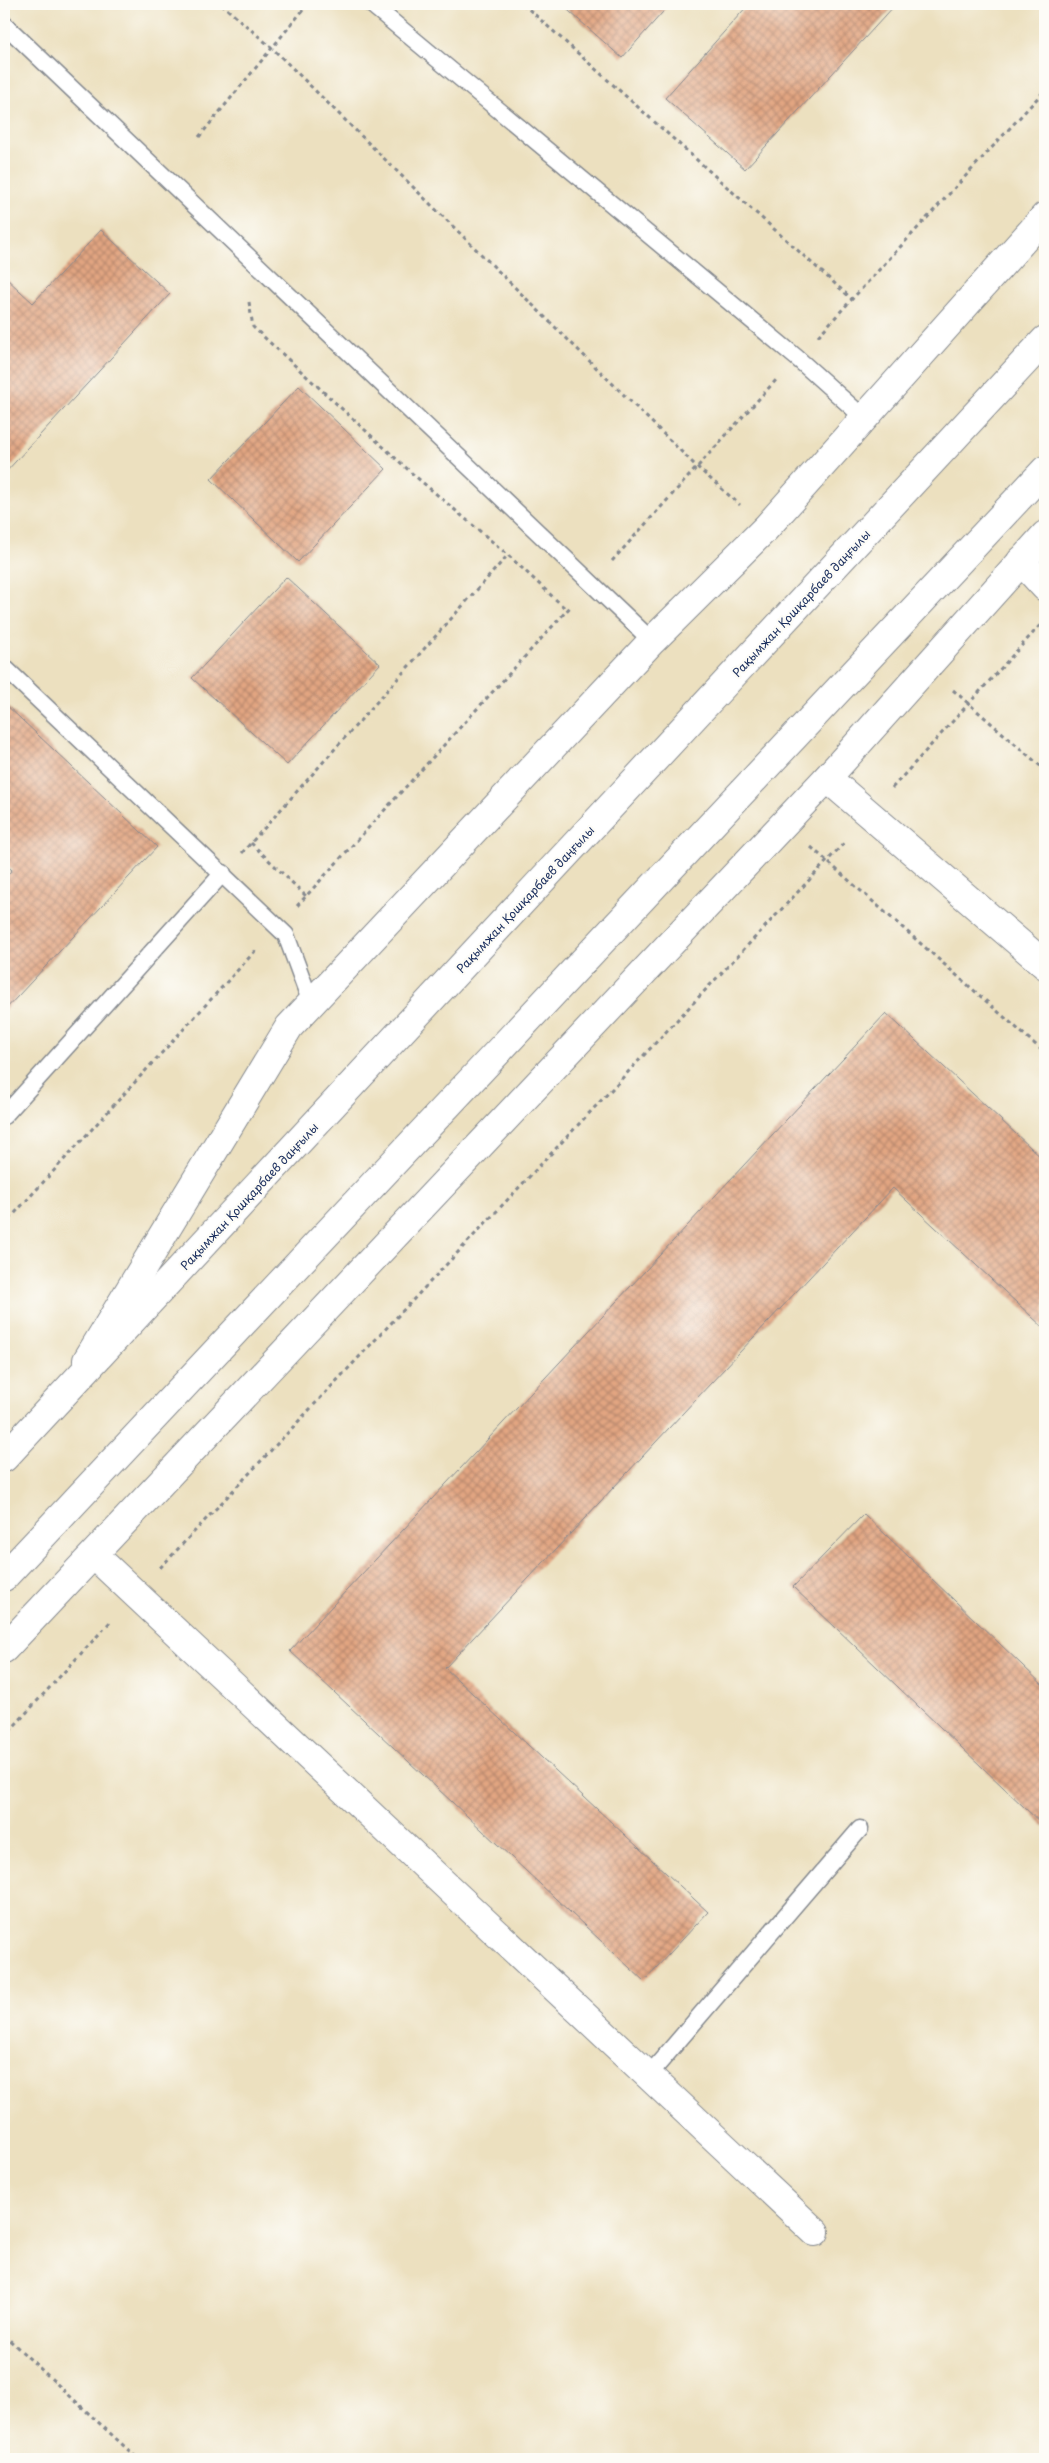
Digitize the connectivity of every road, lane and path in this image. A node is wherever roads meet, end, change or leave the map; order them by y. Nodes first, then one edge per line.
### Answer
1 (221, 4) edge
2 (308, 4) edge
3 (371, 4) edge
4 (522, 4) edge
5 (4, 24) edge
6 (271, 47) junction
7 (1045, 90) edge
8 (199, 137) dead end
9 (1045, 216) edge
10 (244, 297) dead end
11 (852, 299) junction
12 (1045, 340) edge
13 (797, 358) junction
14 (864, 418) junction
15 (696, 466) junction
16 (1045, 470) edge
17 (766, 528) junction
18 (1045, 535) edge
19 (508, 555) junction
20 (1021, 561) junction
21 (591, 584) junction
22 (1045, 587) edge
23 (567, 610) junction
24 (1045, 620) edge
25 (652, 641) junction
26 (4, 668) edge
27 (967, 703) junction
28 (1045, 770) edge
29 (827, 778) junction
30 (868, 814) junction
31 (784, 823) junction
32 (251, 843) junction
33 (828, 862) junction
34 (223, 873) junction
35 (306, 896) junction
36 (277, 926) junction
37 (1045, 964) edge
38 (311, 1003) junction
39 (1045, 1053) edge
40 (4, 1116) edge
41 (4, 1225) edge
42 (70, 1388) junction
43 (4, 1458) edge
44 (94, 1555) junction
45 (4, 1577) edge
46 (136, 1594) junction
47 (4, 1649) edge
48 (4, 1737) edge
49 (860, 1829) dead end
50 (648, 2076) junction
51 (815, 2232) dead end
52 (4, 2335) edge
53 (138, 2459) edge

1 - 6 path
2 - 6 path
3 - 13 lane
4 - 11 path
5 - 21 lane
6 - 8 path
6 - 15 path
7 - 11 path
9 - 14 street
10 - 19 path
11 - 13 path
12 - 42 street, Рақымжан Қошқарбаев даңғылы
13 - 14 lane
13 - 15 path
14 - 17 street
15 - 17 path
15 - 21 path
16 - 45 street
17 - 25 street
18 - 20 street
19 - 23 path
19 - 32 path
20 - 22 street
20 - 29 street
21 - 23 path
21 - 25 lane
23 - 35 path
24 - 27 path
25 - 38 street
26 - 34 lane
27 - 28 path
27 - 30 path
29 - 30 street
29 - 31 street
30 - 33 path
30 - 37 street
31 - 33 path
31 - 44 street
32 - 34 path
32 - 35 path
33 - 39 path
33 - 46 path
34 - 36 lane
34 - 40 lane
35 - 36 path
36 - 38 lane
36 - 41 path
38 - 42 street
42 - 43 street, Рақымжан Қошқарбаев даңғылы
44 - 46 street
44 - 47 street
46 - 48 path
46 - 50 street
49 - 50 lane
50 - 51 street
52 - 53 path

